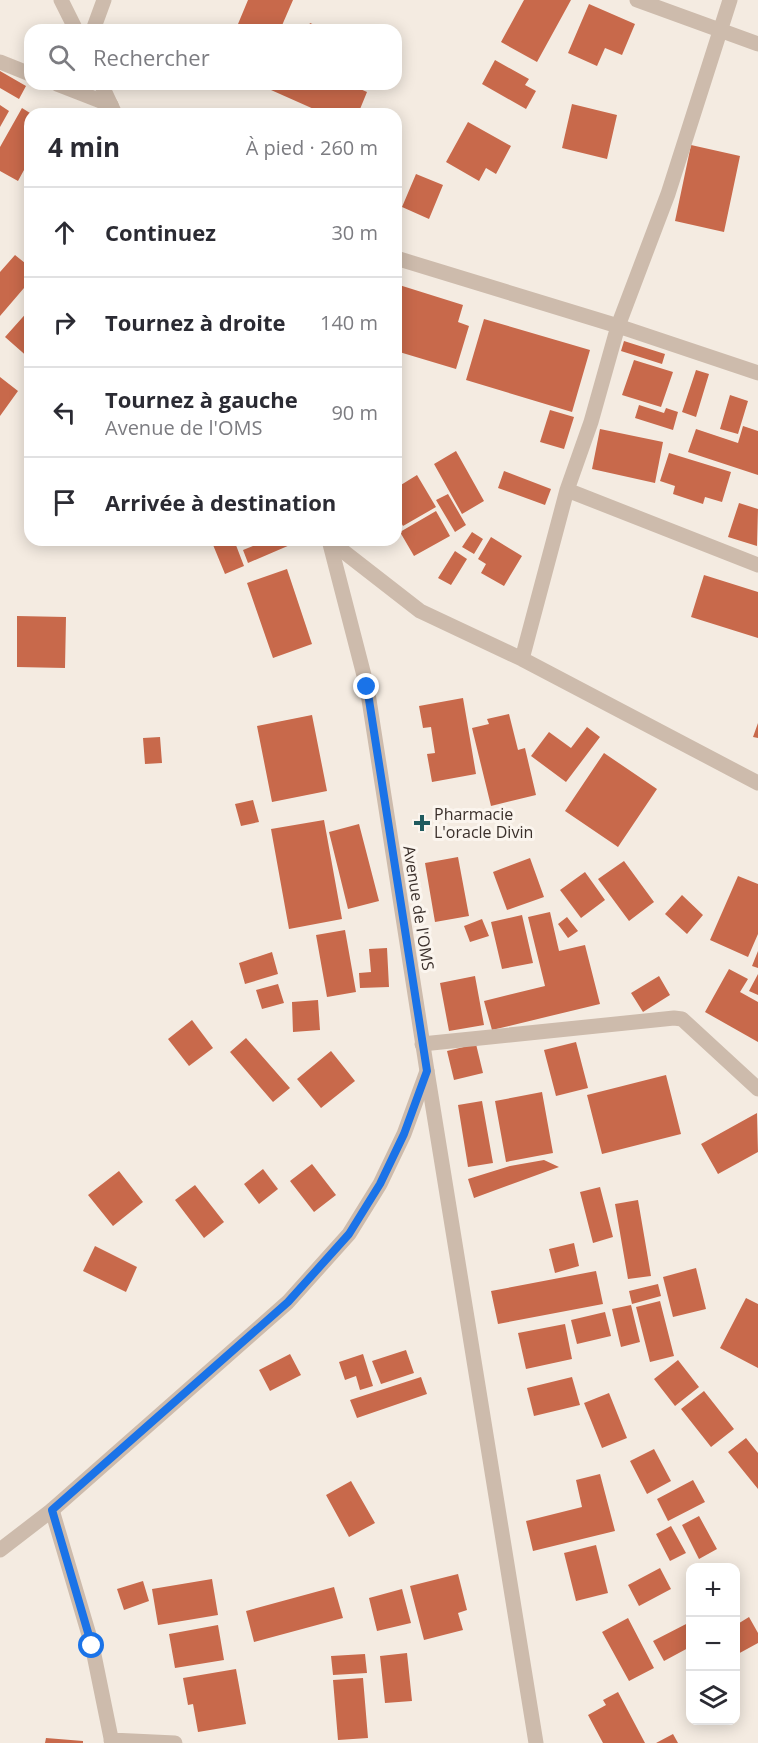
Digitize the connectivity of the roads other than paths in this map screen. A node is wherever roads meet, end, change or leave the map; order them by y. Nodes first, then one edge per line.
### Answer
1 (61, 0) edge
2 (104, 0) edge
3 (637, 0) edge
4 (730, 0) edge
5 (73, 24) edge
6 (95, 24) edge
7 (719, 29) junction
8 (758, 44) edge
9 (0, 62) edge
10 (24, 72) edge
11 (70, 90) edge
12 (104, 90) edge
13 (111, 108) edge
14 (113, 108) edge
15 (402, 260) edge
16 (618, 326) junction
17 (758, 373) edge
18 (567, 490) junction
19 (331, 546) edge
20 (336, 546) edge
21 (758, 565) edge
22 (522, 659) junction
23 (758, 783) edge
24 (422, 1044) junction
25 (427, 1071) junction
26 (758, 1089) edge
27 (52, 1510) junction
28 (0, 1550) edge
29 (111, 1741) edge
30 (175, 1743) edge
31 (536, 1743) edge

1 - 5 street
2 - 6 street
3 - 7 street
4 - 7 street
7 - 8 street
7 - 16 street
9 - 10 street
11 - 13 street
12 - 14 street
15 - 16 street
16 - 17 street
16 - 18 street
18 - 21 street
18 - 22 street
19 - 24 street, Avenue de l'OMS
20 - 22 street
22 - 23 street
24 - 25 street, Avenue de l'OMS
24 - 26 street
25 - 27 street
25 - 31 street, Avenue de l'OMS
27 - 28 street
27 - 29 street
29 - 30 street

